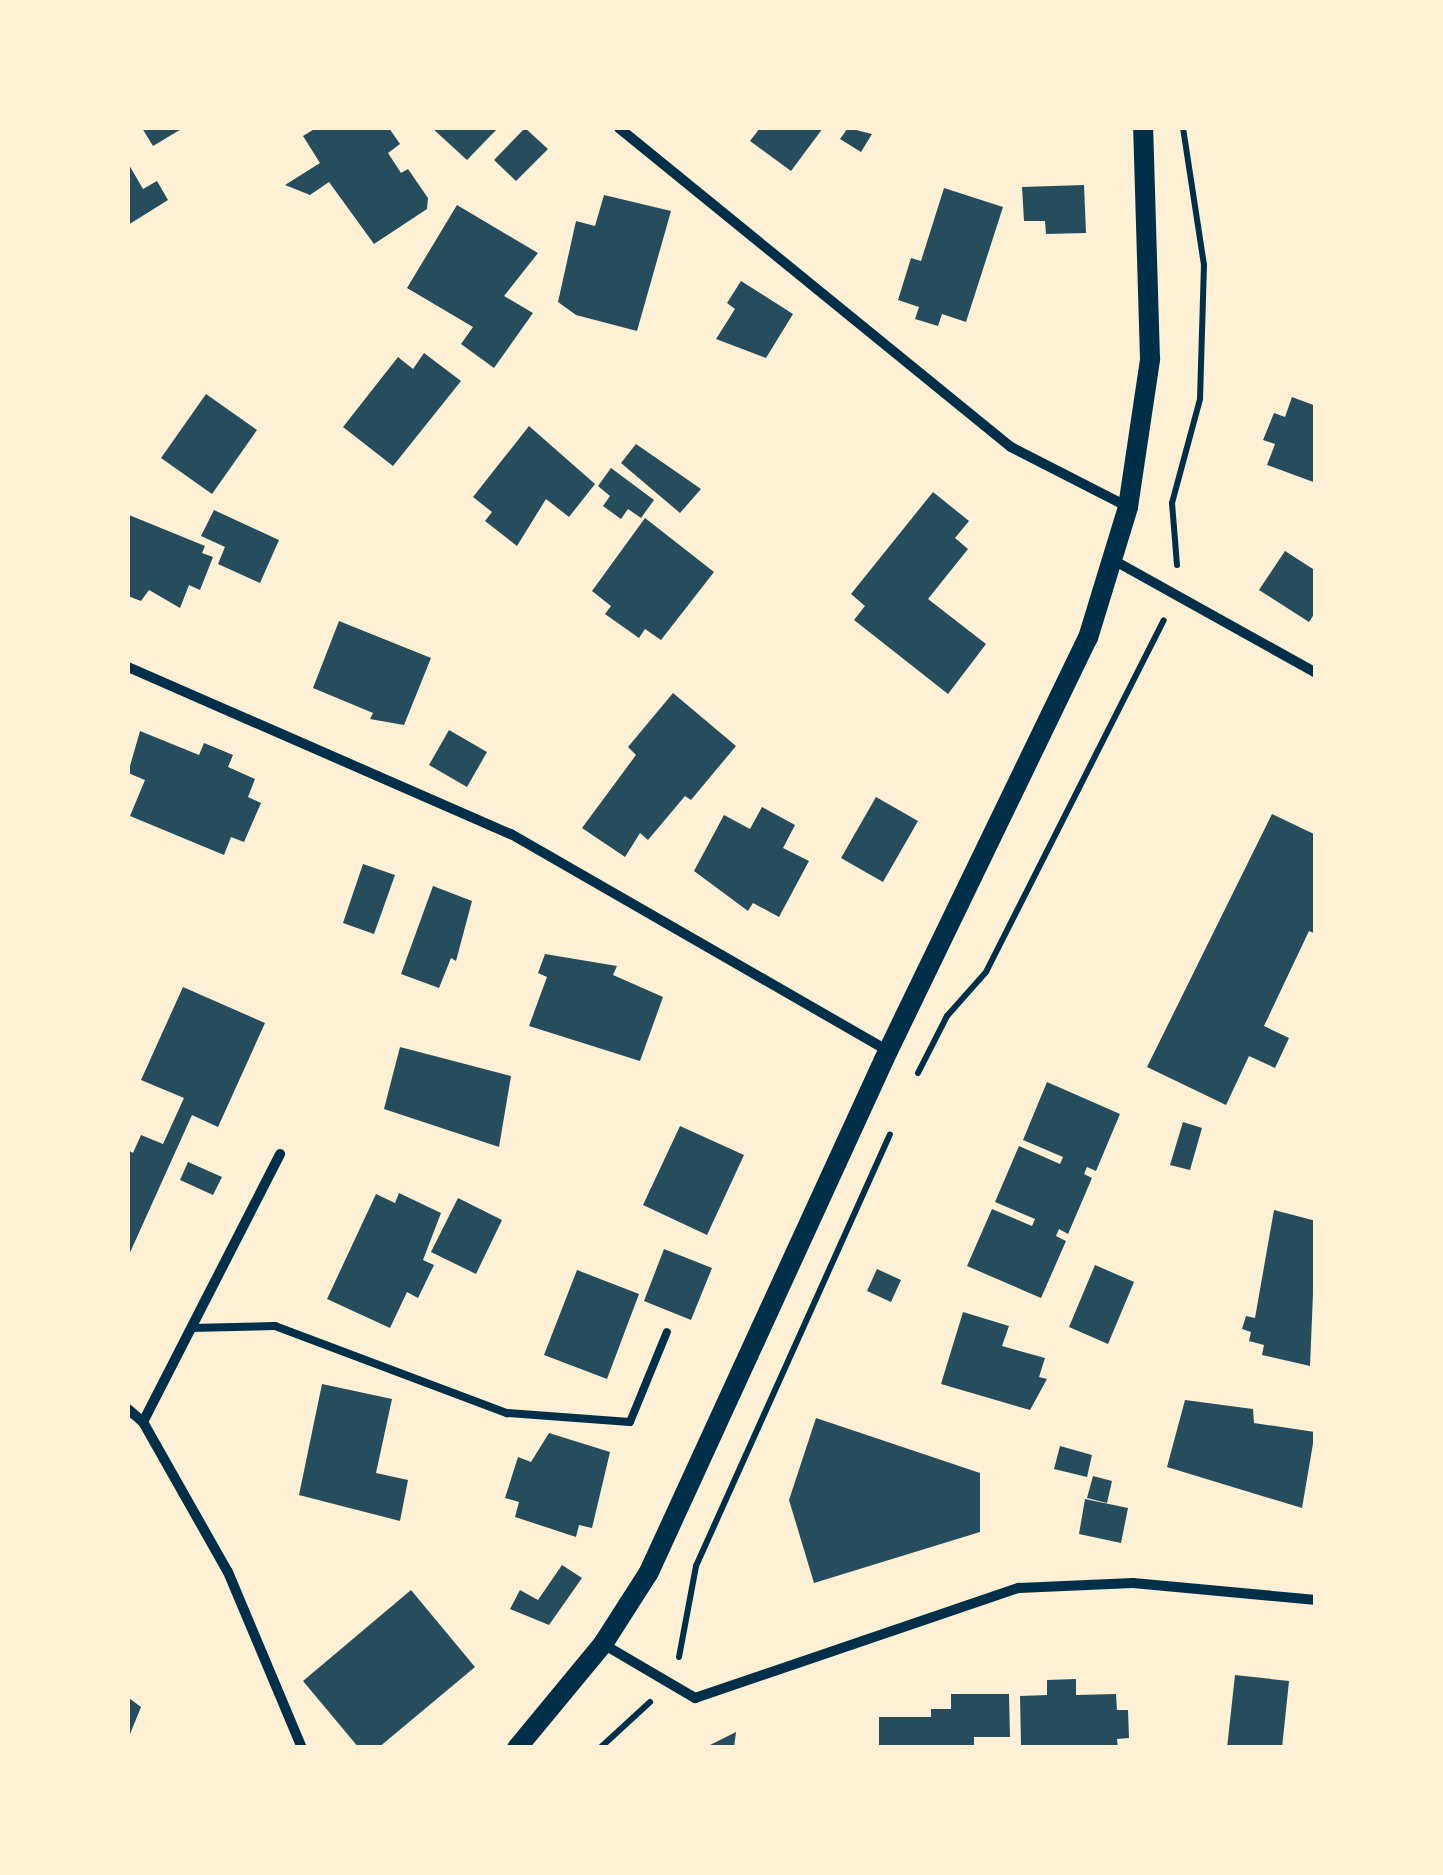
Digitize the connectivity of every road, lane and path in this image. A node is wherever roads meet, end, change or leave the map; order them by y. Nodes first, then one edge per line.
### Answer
1 (619, 128) edge
2 (1143, 128) edge
3 (1128, 507) junction
4 (1115, 561) junction
5 (128, 666) edge
6 (1316, 672) edge
7 (888, 1051) junction
8 (280, 1154) dead end
9 (186, 1328) junction
10 (667, 1332) dead end
11 (128, 1409) edge
12 (142, 1422) junction
13 (1316, 1600) edge
14 (603, 1644) junction
15 (302, 1748) edge
16 (516, 1748) edge

1 - 3 street
2 - 3 main road
3 - 4 main road
4 - 6 street
4 - 7 main road
5 - 7 street
7 - 14 main road
8 - 9 street
9 - 10 lane
9 - 12 street
11 - 12 street
12 - 15 street
13 - 14 street
14 - 16 main road

